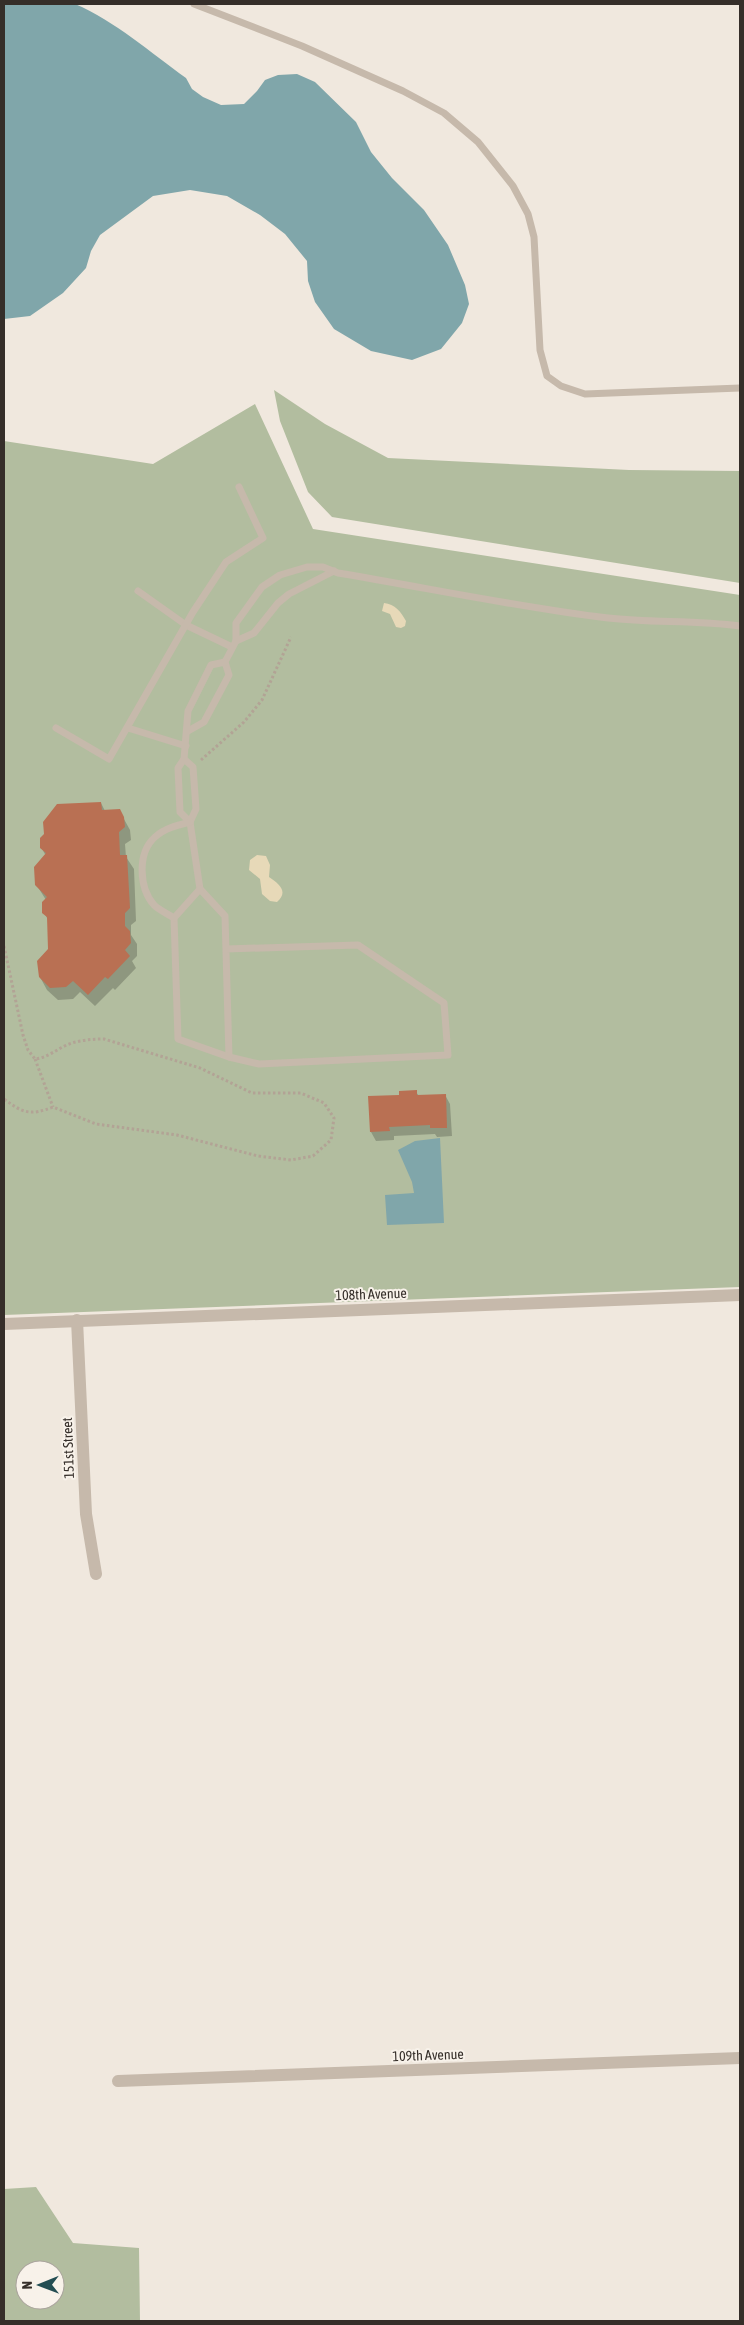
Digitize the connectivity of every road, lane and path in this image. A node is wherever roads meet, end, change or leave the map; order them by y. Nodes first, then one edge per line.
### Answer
1 (194, 4) edge
2 (740, 388) edge
3 (239, 487) dead end
4 (334, 572) junction
5 (138, 591) dead end
6 (186, 625) junction
7 (740, 626) edge
8 (291, 637) dead end
9 (234, 644) junction
10 (224, 662) junction
11 (56, 728) dead end
12 (128, 728) junction
13 (188, 731) junction
14 (186, 746) junction
15 (184, 759) junction
16 (193, 766) junction
17 (190, 822) junction
18 (200, 889) junction
19 (174, 918) junction
20 (4, 946) edge
21 (226, 949) junction
22 (229, 1057) junction
23 (35, 1059) junction
24 (4, 1099) edge
25 (53, 1107) junction
26 (740, 1295) edge
27 (77, 1320) junction
28 (4, 1324) edge
29 (96, 1574) dead end
30 (740, 2058) edge
31 (118, 2081) dead end

1 - 2 lane
3 - 6 lane
4 - 7 lane
4 - 9 lane
4 - 9 lane
5 - 6 lane
6 - 9 lane
6 - 12 lane
8 - 16 path
9 - 10 lane
10 - 13 lane
10 - 13 lane
11 - 12 lane
12 - 14 lane
13 - 14 lane
14 - 15 lane
15 - 16 lane
15 - 17 lane
16 - 17 lane
17 - 18 lane
17 - 19 lane
18 - 19 lane
18 - 21 lane
19 - 22 lane
20 - 23 path
21 - 22 lane
21 - 22 lane
23 - 25 path
23 - 25 path
24 - 25 path
26 - 27 street, 108th Avenue
27 - 28 street, 108th Avenue
27 - 29 street, 151st Street
30 - 31 street, 109th Avenue

